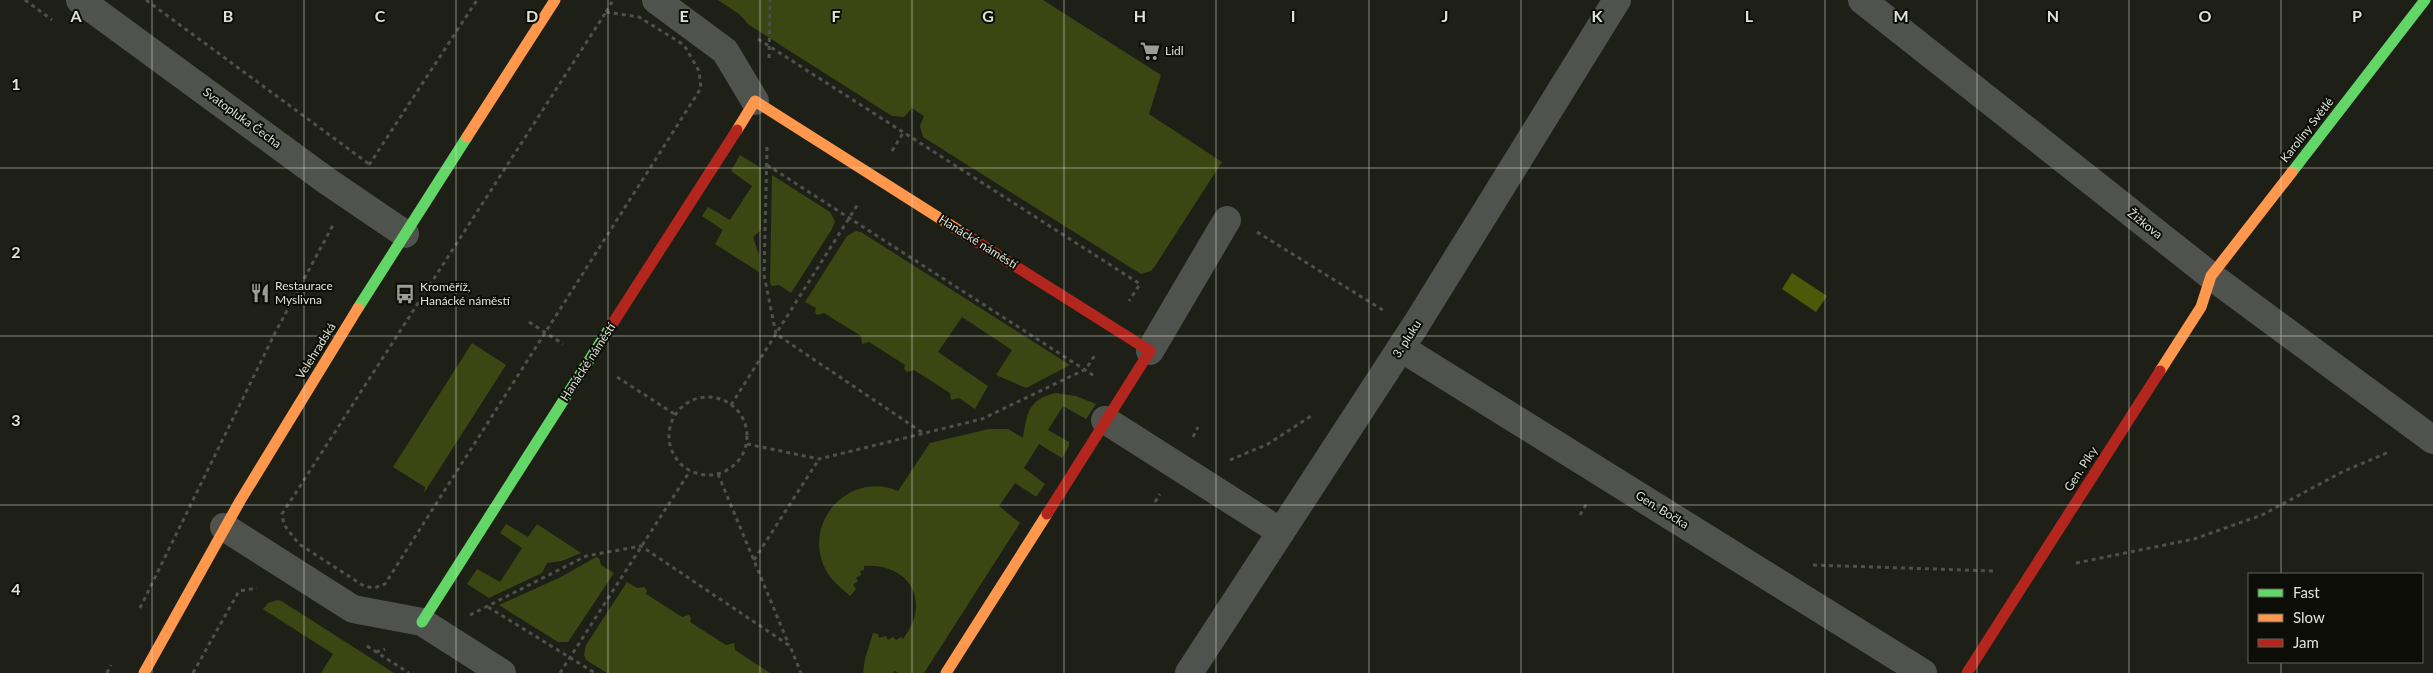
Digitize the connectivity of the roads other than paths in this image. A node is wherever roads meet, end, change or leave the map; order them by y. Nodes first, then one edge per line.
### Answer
1 (80, 0) edge
2 (555, 0) edge
3 (656, 0) edge
4 (1618, 0) edge
5 (1862, 0) edge
6 (2425, 0) edge
7 (761, 105) junction
8 (1225, 222) road end
9 (405, 234) junction
10 (2211, 276) junction
11 (1401, 348) junction
12 (1150, 350) junction
13 (1105, 420) junction
14 (2433, 440) edge
15 (224, 526) junction
16 (1281, 532) junction
17 (427, 626) junction
18 (144, 673) edge
19 (502, 673) edge
20 (946, 673) edge
21 (1189, 673) edge
22 (1923, 673) edge
23 (1967, 673) edge

1 - 9 street, Svatopluka Čecha
2 - 9 street, Velehradská
3 - 7 street, Hanácké náměstí
4 - 11 street, 3. pluku
5 - 10 street, Žižkova
6 - 10 street, Karolíny Světlé
7 - 12 street, Hanácké náměstí
7 - 17 street, Hanácké náměstí
8 - 12 street
9 - 15 street, Velehradská
10 - 14 street, Žižkova
10 - 23 street, Gen. Píky
11 - 16 street, 3. pluku
11 - 22 street, Gen. Bočka
12 - 13 street
13 - 16 street
13 - 20 street
15 - 17 street
15 - 18 street, Velehradská
16 - 21 street, 3. pluku
17 - 19 street

